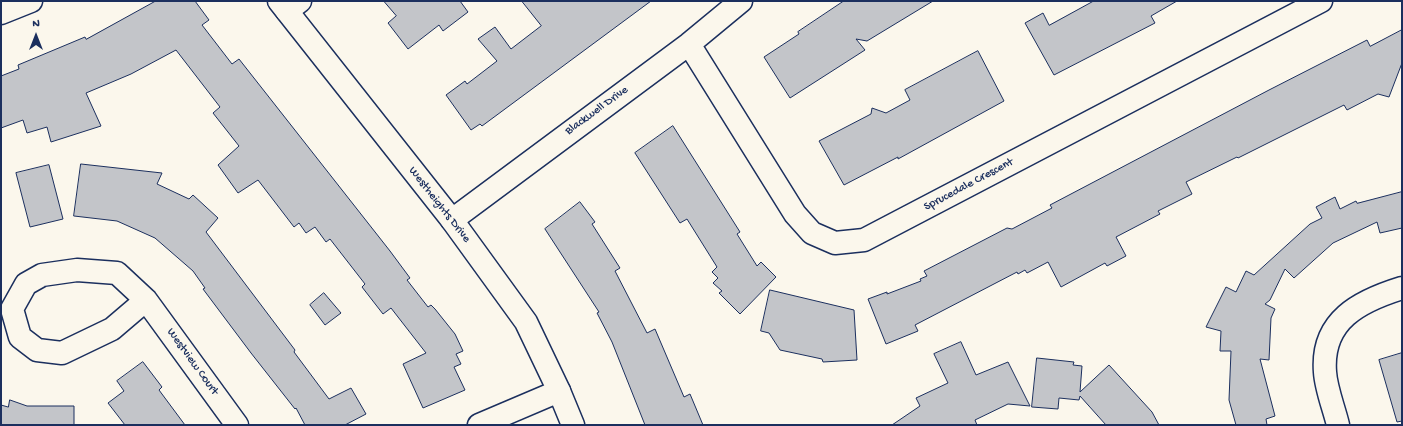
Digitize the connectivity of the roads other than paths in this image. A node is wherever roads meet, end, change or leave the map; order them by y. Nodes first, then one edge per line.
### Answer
1 (31, 1) edge
2 (741, 1) edge
3 (1321, 1) edge
4 (289, 4) edge
5 (1, 13) edge
6 (689, 44) junction
7 (452, 220) junction
8 (1402, 288) edge
9 (146, 300) junction
10 (559, 391) junction
11 (237, 425) edge
12 (479, 425) edge
13 (573, 425) edge
14 (1338, 425) edge

1 - 5 street
2 - 6 street, Blackwell Drive
3 - 6 street, Sprucedale Crescent
4 - 7 street, Westheights Drive
6 - 7 street, Blackwell Drive
7 - 10 street, Westheights Drive
8 - 14 street
9 - 9 street, Westview Court
9 - 11 street, Westview Court
10 - 12 street
10 - 13 street, Westheights Drive

